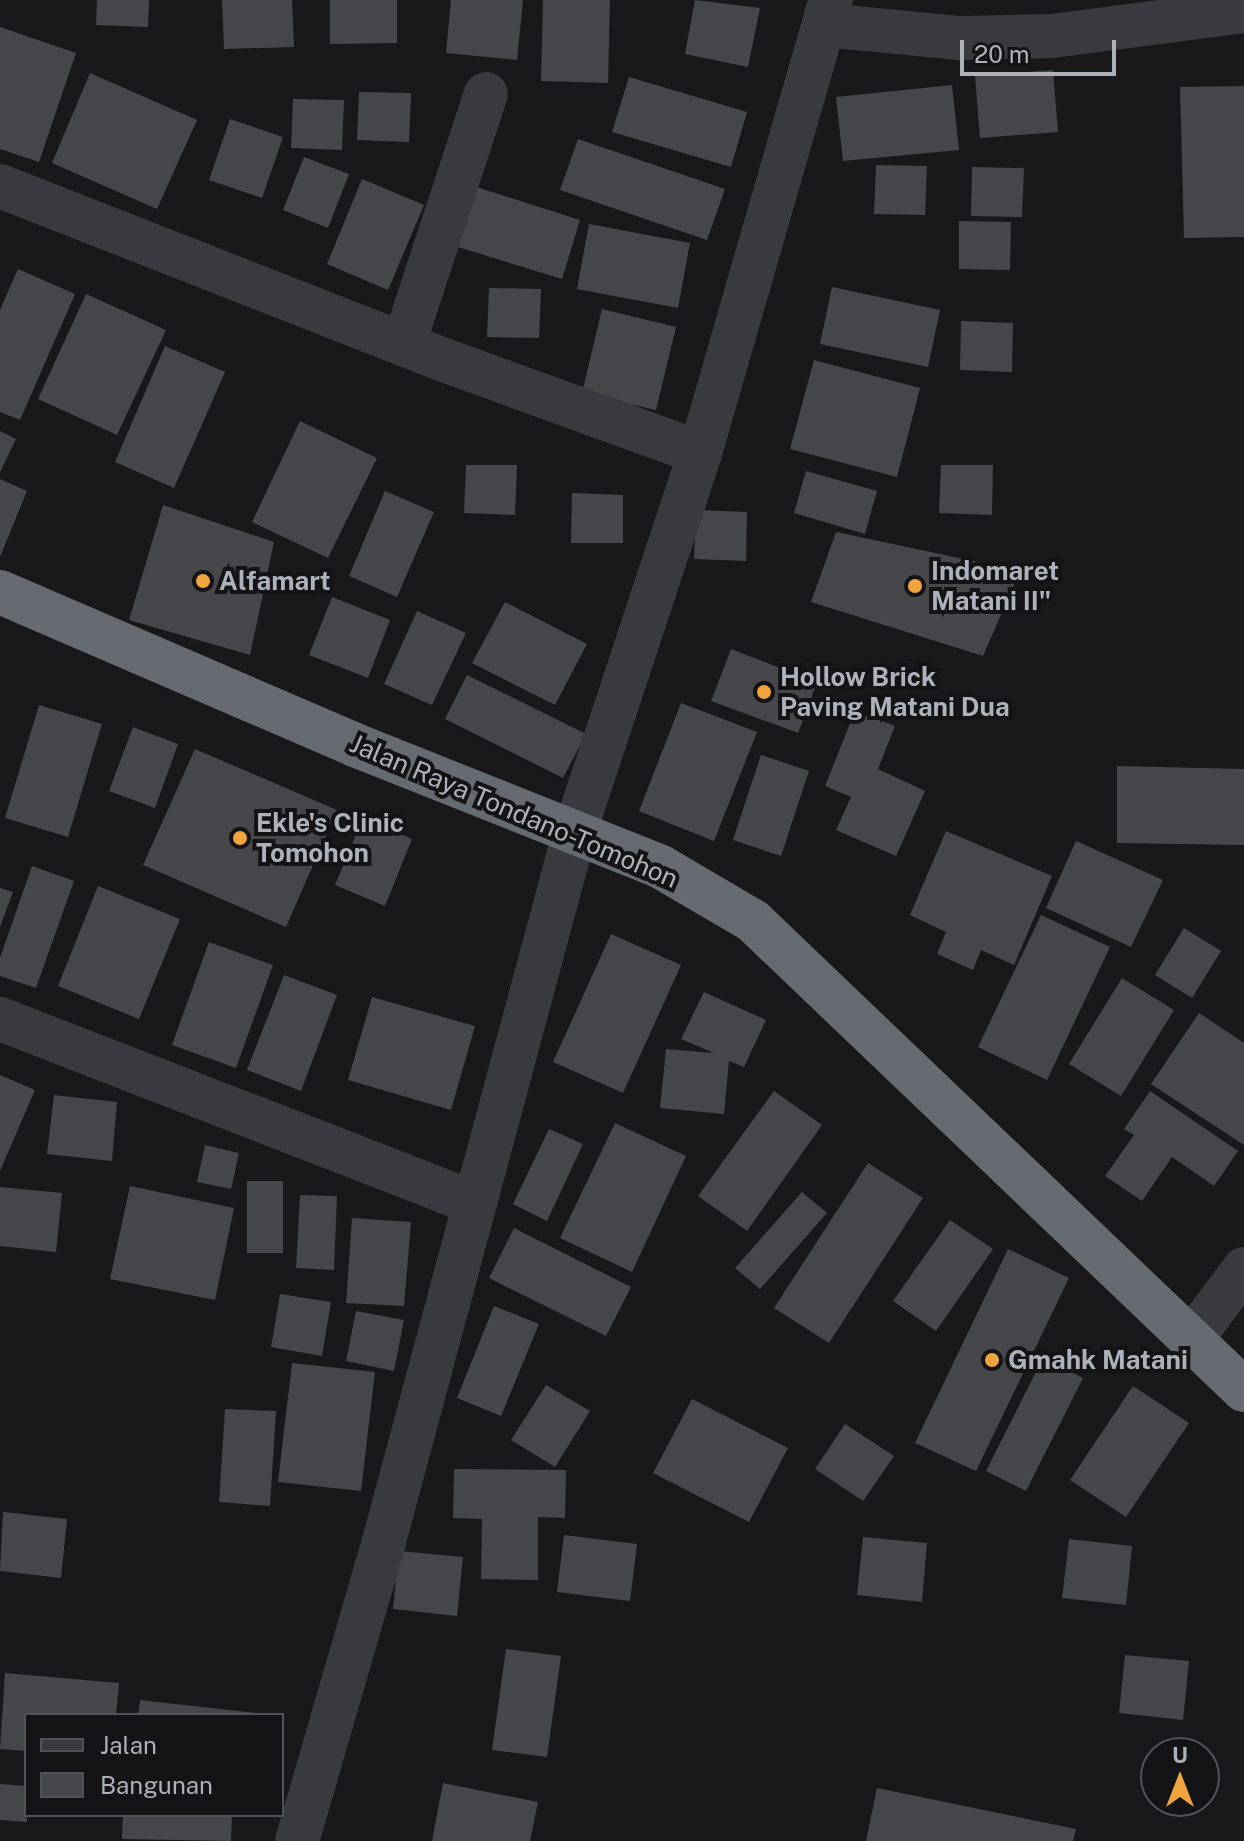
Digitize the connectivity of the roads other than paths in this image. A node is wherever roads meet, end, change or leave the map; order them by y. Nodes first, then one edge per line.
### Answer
1 (1244, 11) edge
2 (827, 12) edge
3 (486, 94) dead end
4 (0, 186) edge
5 (404, 343) junction
6 (700, 453) junction
7 (0, 592) edge
8 (575, 831) junction
9 (0, 1019) edge
10 (472, 1202) junction
11 (1244, 1269) edge
12 (1190, 1341) junction
13 (1244, 1390) edge
14 (297, 1841) edge

1 - 2 street
2 - 6 street
3 - 5 street
4 - 5 street
5 - 6 street
6 - 8 street
7 - 8 highway, Jalan Raya Tondano-Tomohon
8 - 10 street
8 - 12 highway, Jalan Raya Tondano-Tomohon
9 - 10 street
10 - 14 street
11 - 12 street
12 - 13 highway, Jalan Raya Tondano-Tomohon

